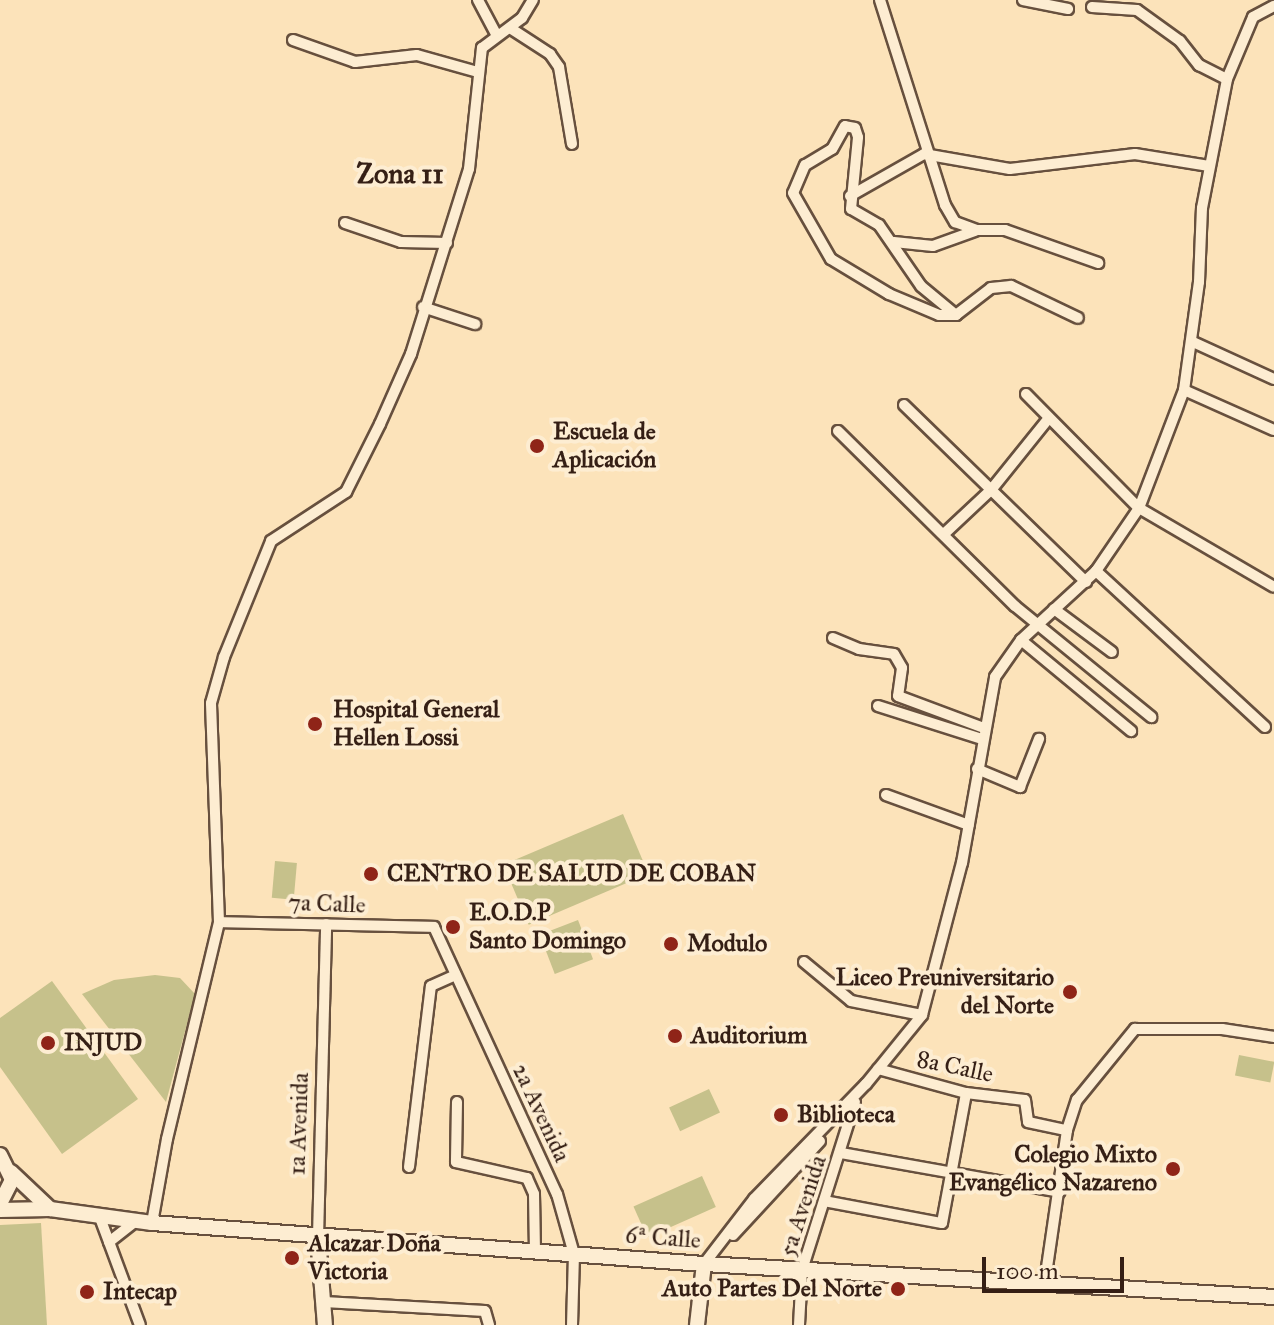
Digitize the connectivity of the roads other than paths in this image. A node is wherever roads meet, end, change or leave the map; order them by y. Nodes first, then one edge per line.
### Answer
1 (478, 0) edge
2 (533, 0) edge
3 (880, 0) edge
4 (1023, 0) edge
5 (1267, 0) edge
6 (1274, 5) edge
7 (1092, 7) dead end
8 (1068, 9) dead end
9 (510, 28) junction
10 (497, 35) junction
11 (293, 40) dead end
12 (478, 72) junction
13 (1227, 79) junction
14 (572, 144) dead end
15 (933, 156) junction
16 (1209, 166) junction
17 (850, 196) junction
18 (345, 223) dead end
19 (977, 230) junction
20 (894, 242) junction
21 (447, 243) junction
22 (1098, 263) dead end
23 (423, 307) junction
24 (956, 315) junction
25 (1078, 318) dead end
26 (475, 324) dead end
27 (1193, 342) junction
28 (1274, 379) edge
29 (1184, 390) junction
30 (1026, 394) dead end
31 (904, 405) dead end
32 (1048, 419) junction
33 (1274, 430) edge
34 (838, 431) dead end
35 (991, 490) junction
36 (1139, 508) junction
37 (945, 533) junction
38 (1096, 571) junction
39 (1086, 582) junction
40 (1274, 587) edge
41 (1054, 609) junction
42 (1037, 626) junction
43 (833, 638) dead end
44 (1021, 640) junction
45 (1112, 652) dead end
46 (878, 706) dead end
47 (1151, 717) dead end
48 (1265, 727) dead end
49 (1131, 731) dead end
50 (983, 734) junction
51 (1039, 739) dead end
52 (977, 769) junction
53 (886, 795) dead end
54 (969, 825) junction
55 (219, 922) junction
56 (326, 924) junction
57 (434, 927) joint
58 (804, 962) dead end
59 (456, 975) junction
60 (922, 1015) junction
61 (1274, 1037) edge
62 (878, 1069) junction
63 (866, 1084) junction
64 (966, 1093) junction
65 (457, 1102) dead end
66 (855, 1102) junction
67 (1067, 1130) junction
68 (841, 1153) junction
69 (1, 1154) edge
70 (409, 1167) dead end
71 (11, 1172) junction
72 (949, 1176) junction
73 (1060, 1192) junction
74 (824, 1201) junction
75 (0, 1207) edge
76 (50, 1209) junction
77 (99, 1215) junction
78 (145, 1222) junction
79 (318, 1237) junction
80 (109, 1242) junction
81 (535, 1250) junction
82 (574, 1254) junction
83 (704, 1264) junction
84 (802, 1270) junction
85 (1045, 1281) junction
86 (1274, 1297) edge
87 (324, 1302) junction
88 (139, 1325) edge
89 (325, 1325) edge
90 (489, 1325) edge
91 (572, 1325) edge
92 (697, 1325) edge
93 (799, 1325) edge

1 - 10 street
2 - 9 street
3 - 15 street
4 - 8 street
5 - 6 street
6 - 13 street
7 - 13 street
9 - 10 street
9 - 14 street
10 - 12 street
11 - 12 street
12 - 21 street
13 - 16 street
15 - 16 street
15 - 17 street
15 - 19 street
16 - 27 street
17 - 20 street
17 - 24 street
18 - 21 street
19 - 20 street
19 - 22 street
20 - 24 street
21 - 23 street
23 - 26 street
23 - 55 street
24 - 25 street
27 - 28 street
27 - 29 street
29 - 33 street
29 - 36 street
30 - 32 street
31 - 35 street
32 - 35 street
32 - 36 street
34 - 37 street
35 - 37 street
35 - 39 street
36 - 38 street
36 - 40 street
37 - 42 street
38 - 39 street
38 - 48 street
39 - 41 street
41 - 42 street
41 - 45 street
42 - 44 street
42 - 47 street
43 - 50 street
44 - 49 street
44 - 50 street
46 - 50 street
50 - 52 street
51 - 52 street
52 - 54 street
53 - 54 street
54 - 60 street
55 - 56 street, 7a Calle
55 - 78 street
56 - 57 street, 7a Calle
56 - 79 street, 1a Avenida
57 - 59 street, 2a Avenida
58 - 60 street
59 - 70 street
59 - 82 street, 2a Avenida
60 - 62 street
61 - 67 street
62 - 63 street
62 - 64 street, 8a Calle
63 - 66 street
63 - 83 street
64 - 67 street, 8a Calle
64 - 72 street
65 - 81 street
66 - 68 street, 5a Avenida
66 - 83 street
67 - 73 street
68 - 72 street
68 - 74 street, 5a Avenida
69 - 71 main road
71 - 75 main road
71 - 76 main road
72 - 73 street
72 - 74 street
73 - 85 street
74 - 84 street, 5a Avenida
75 - 76 main road, 6ª Calle
76 - 77 main road, 6ª Calle
77 - 78 main road, 6ª Calle
77 - 80 street
78 - 79 main road, 6ª Calle
78 - 80 street
79 - 81 main road, 6ª Calle
79 - 87 main road, 1a Avenida
80 - 88 street
81 - 82 main road, 6ª Calle
82 - 83 main road, 6ª Calle
82 - 91 street, 2a Avenida
83 - 84 main road, 6ª Calle
83 - 92 main road
84 - 85 main road, 6ª Calle
84 - 93 street, 5a Avenida
85 - 86 main road, 6ª Calle
87 - 89 main road, 1a Avenida
87 - 90 street

